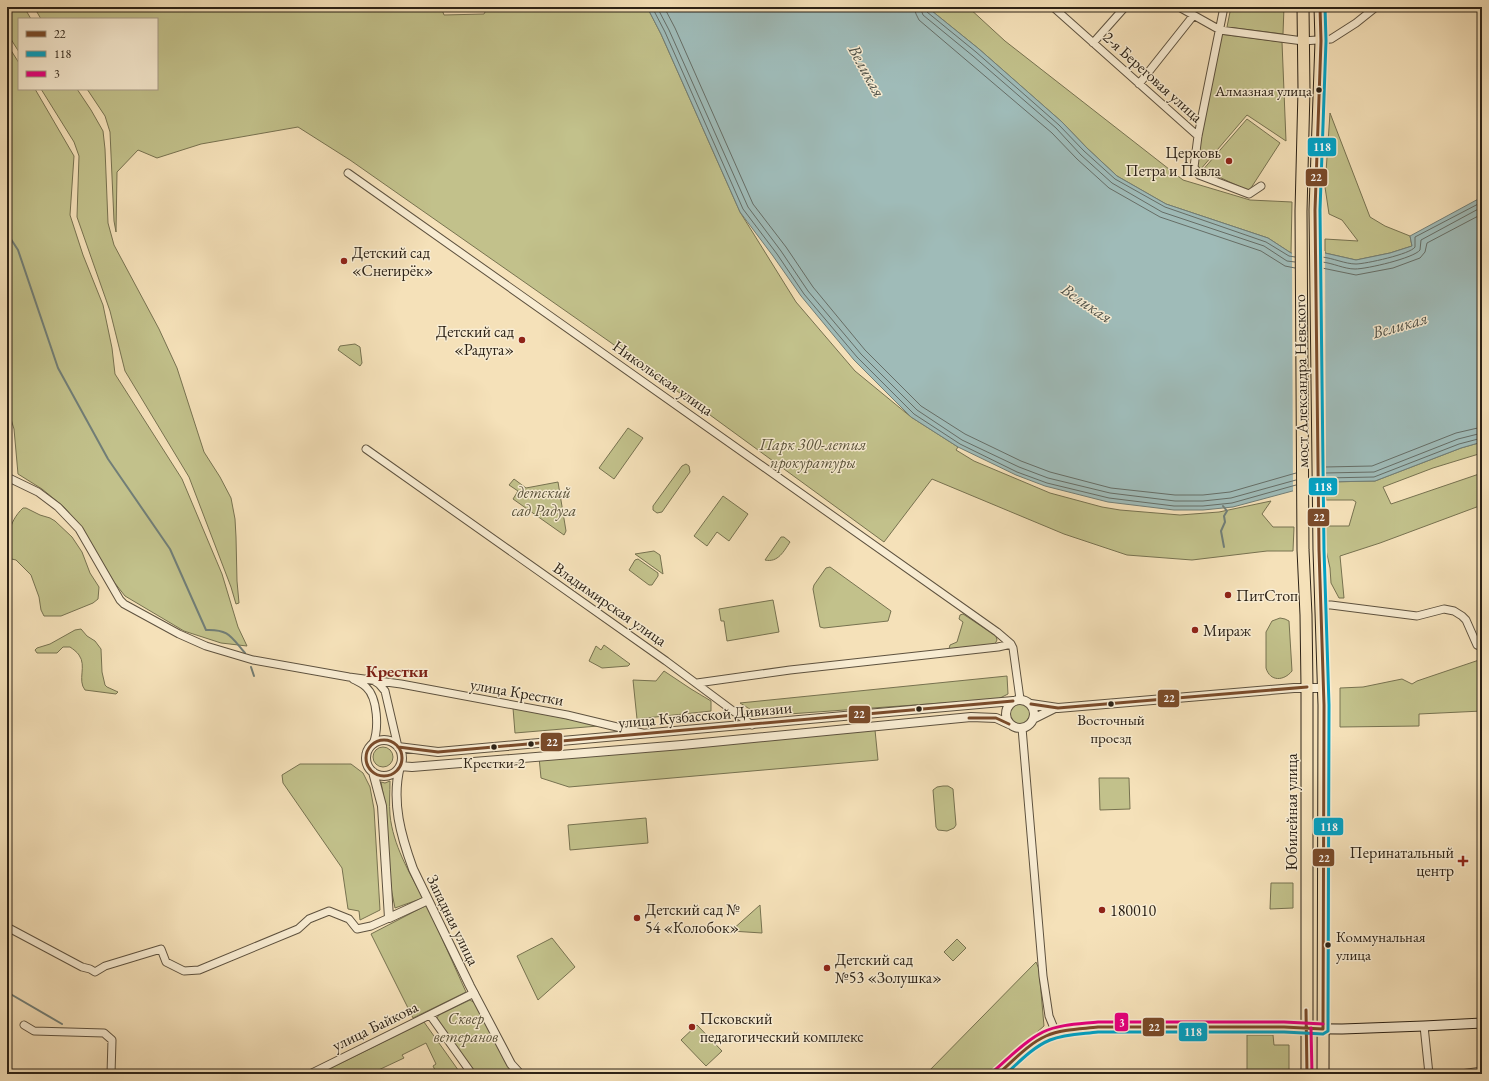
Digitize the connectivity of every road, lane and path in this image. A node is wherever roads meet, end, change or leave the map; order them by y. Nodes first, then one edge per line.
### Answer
1 (1053, 7) edge
2 (1125, 7) edge
3 (1179, 7) edge
4 (1224, 7) edge
5 (1303, 7) edge
6 (1320, 7) edge
7 (1376, 7) edge
8 (1193, 16) junction
9 (1220, 30) junction
10 (1321, 40) junction
11 (1304, 41) junction
12 (1093, 42) junction
13 (1139, 84) junction
14 (1198, 136) junction
15 (348, 173) dead end
16 (1261, 186) dead end
17 (366, 449) dead end
18 (7, 477) edge
19 (1303, 550) joint
20 (1319, 550) joint
21 (1321, 605) junction
22 (1011, 644) junction
23 (1482, 647) edge
24 (349, 676) junction
25 (381, 682) junction
26 (697, 683) junction
27 (1307, 687) junction
28 (1324, 688) junction
29 (370, 693) junction
30 (1016, 700) junction
31 (1031, 704) junction
32 (1058, 708) junction
33 (1034, 719) junction
34 (1009, 724) junction
35 (752, 725) junction
36 (1022, 728) junction
37 (644, 734) junction
38 (373, 744) junction
39 (398, 747) junction
40 (400, 766) junction
41 (372, 772) junction
42 (428, 900) junction
43 (388, 918) junction
44 (7, 927) edge
45 (474, 993) junction
46 (430, 1015) junction
47 (1482, 1023) edge
48 (24, 1025) dead end
49 (1424, 1026) junction
50 (1306, 1028) junction
51 (1324, 1029) junction
52 (1056, 1033) junction
53 (1482, 1071) edge
54 (111, 1074) edge
55 (310, 1074) edge
56 (472, 1074) edge
57 (520, 1074) edge
58 (998, 1074) edge
59 (1307, 1074) edge
60 (1323, 1074) edge
61 (1429, 1074) edge
62 (1461, 1074) edge

1 - 12 street, 2-я Береговая улица
2 - 12 street
3 - 8 street
4 - 9 street
5 - 11 highway, мост Александра Невского
6 - 10 highway, мост Александра Невского
7 - 10 street
8 - 9 street
8 - 13 street
9 - 11 street
9 - 14 street
10 - 11 street
10 - 20 highway, мост Александра Невского
11 - 19 highway, мост Александра Невского
12 - 13 street, 2-я Береговая улица
13 - 14 street, 2-я Береговая улица
14 - 16 street
15 - 22 street, Никольская улица
17 - 26 street, Владимирская улица
18 - 24 street, улица Крестки
19 - 27 highway, Юбилейная улица
20 - 21 highway, Юбилейная улица
21 - 23 street
21 - 28 highway, Юбилейная улица
22 - 26 street
22 - 30 street
24 - 25 street, улица Крестки
24 - 29 street
25 - 29 street
25 - 37 street, улица Крестки
25 - 39 street
26 - 35 street, Владимирская улица
27 - 28 street, улица Кузбасской Дивизии
27 - 32 street, улица Кузбасской Дивизии
27 - 50 highway, Юбилейная улица
28 - 51 highway, Юбилейная улица
29 - 38 street
30 - 31 street, улица Кузбасской Дивизии
30 - 34 street
30 - 35 street, улица Кузбасской Дивизии
31 - 32 street, улица Кузбасской Дивизии
31 - 33 street
32 - 33 street, улица Кузбасской Дивизии
33 - 36 street, улица Кузбасской Дивизии
34 - 36 street, улица Кузбасской Дивизии
34 - 40 street, улица Кузбасской Дивизии
35 - 37 street, улица Кузбасской Дивизии
36 - 52 street
37 - 39 street, улица Кузбасской Дивизии
38 - 39 street
38 - 41 street
39 - 40 street
40 - 41 street
40 - 42 street, Западная улица
41 - 43 street
42 - 43 street
42 - 45 street, Западная улица
43 - 44 street
45 - 46 street, улица Байкова
45 - 57 street, Западная улица
46 - 55 street, улица Байкова
46 - 56 street
47 - 49 main road
48 - 54 street
49 - 51 main road
49 - 61 street
50 - 51 main road
50 - 52 main road
50 - 59 highway, Юбилейная улица
51 - 60 highway, Юбилейная улица
52 - 58 main road
53 - 62 street

